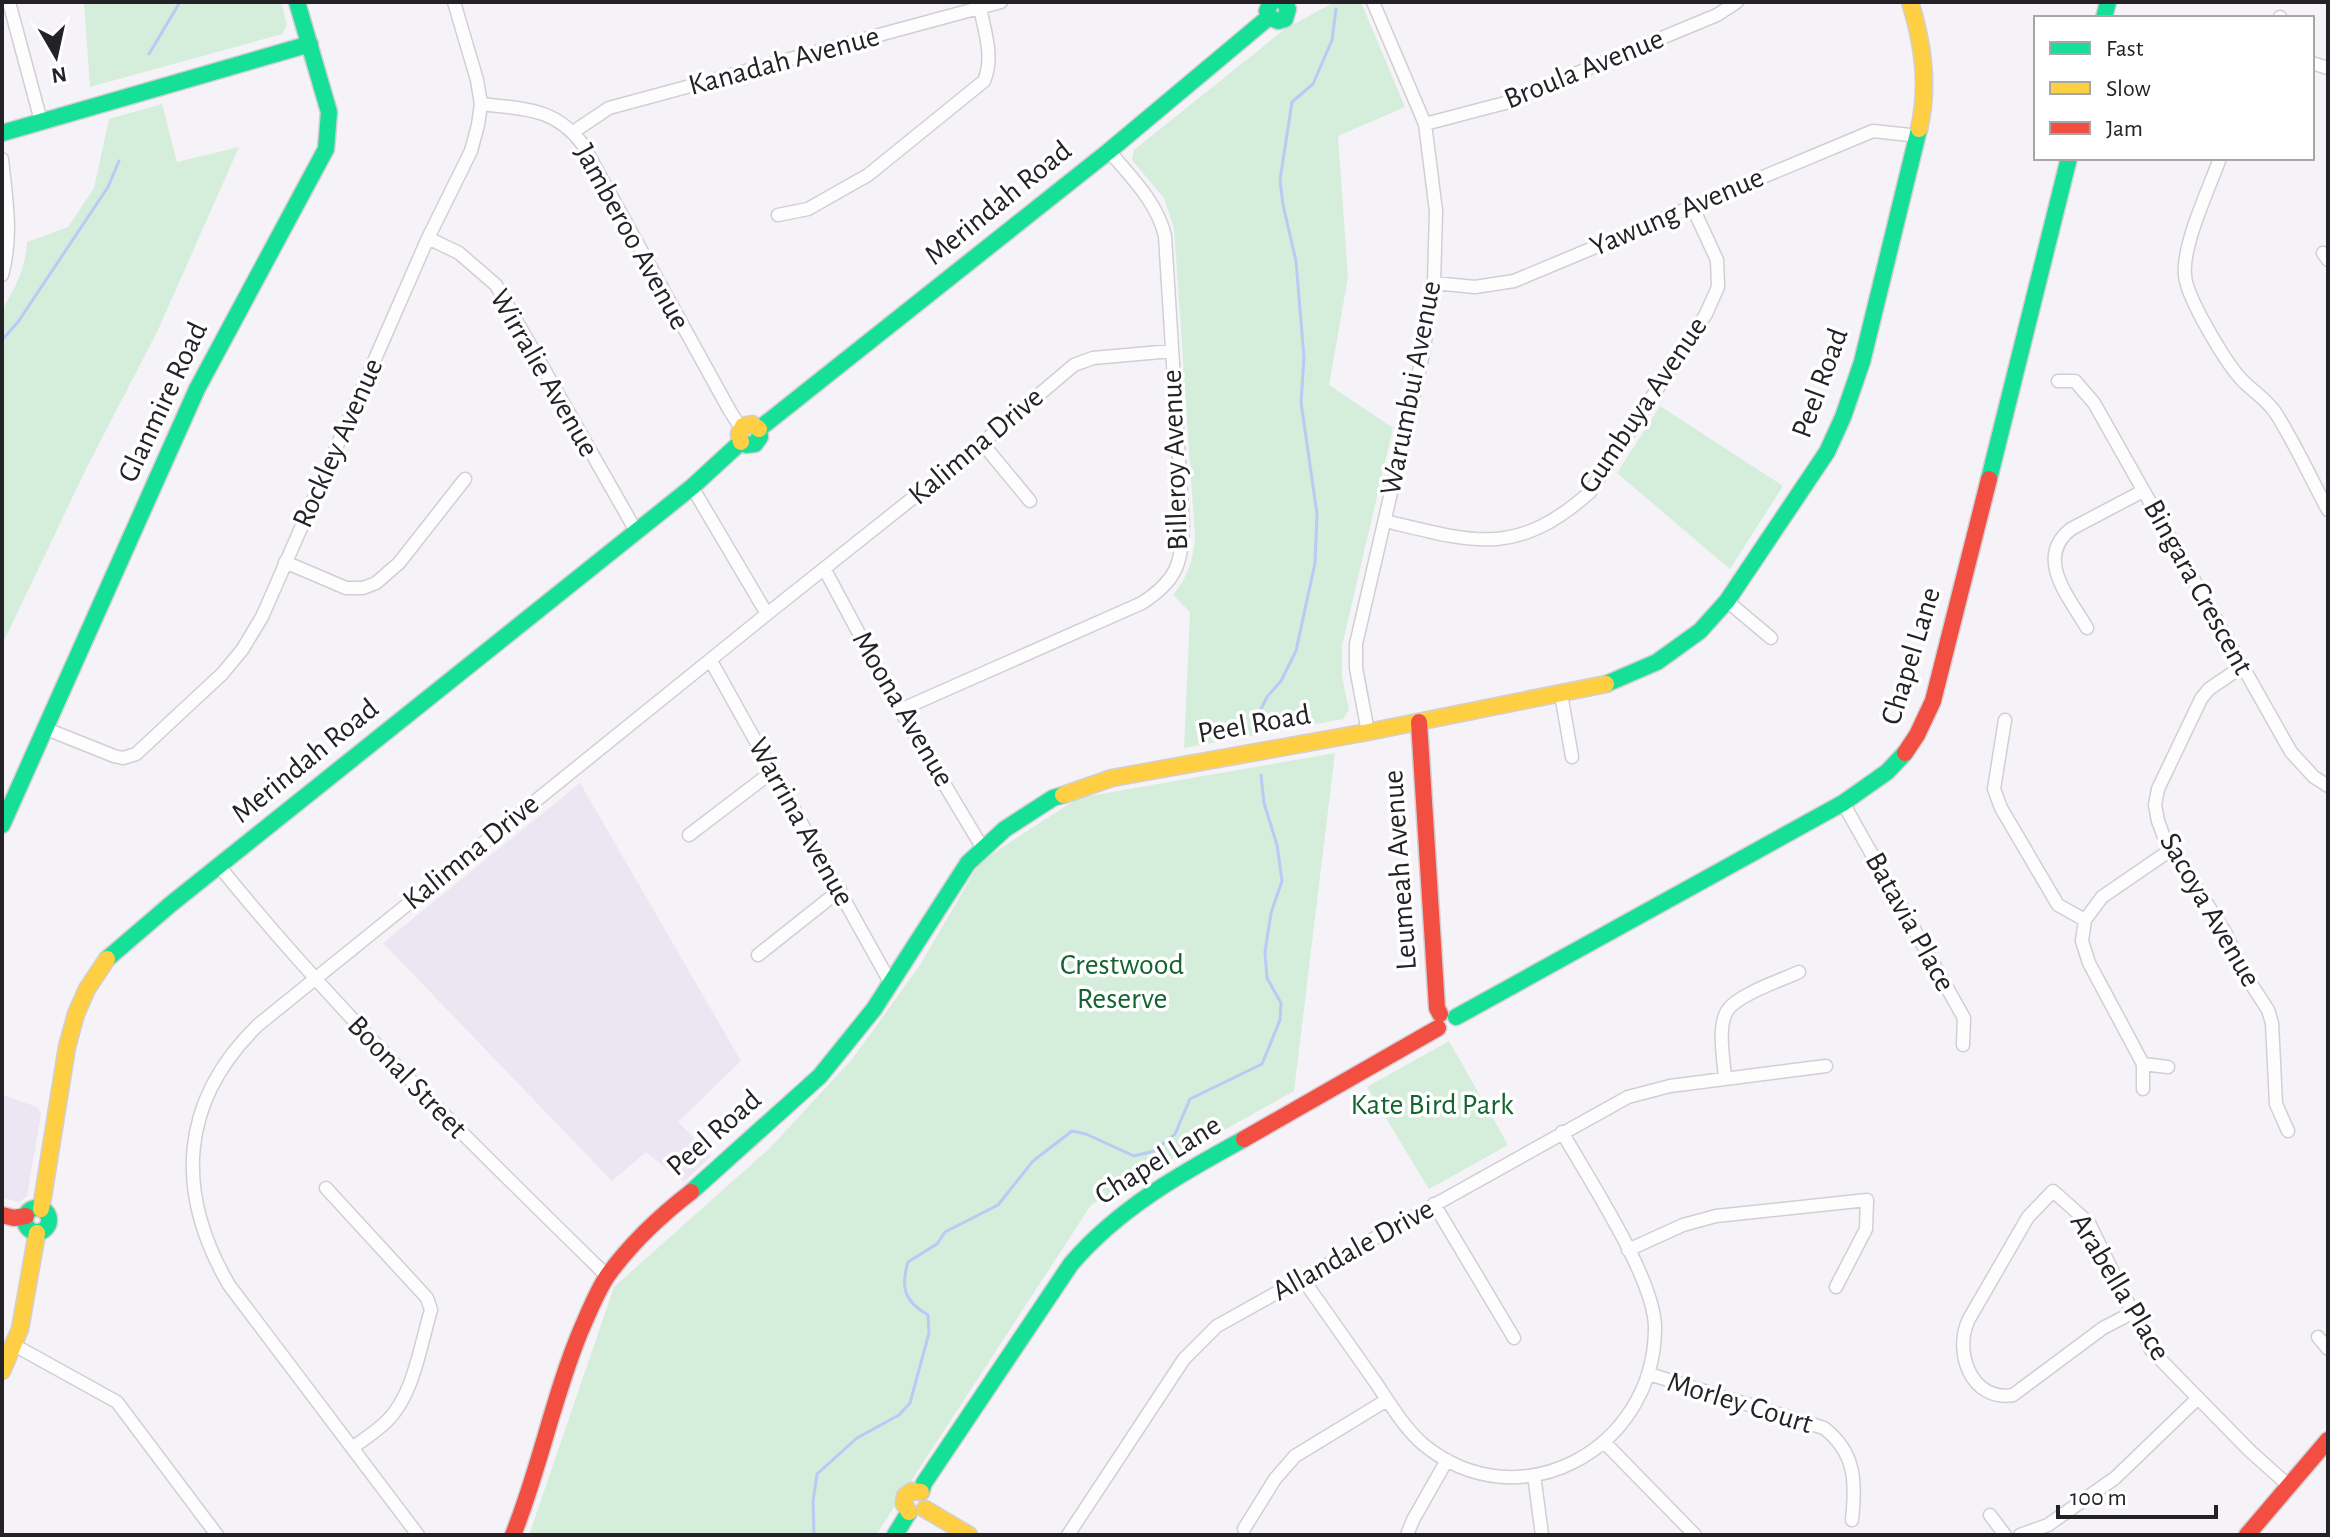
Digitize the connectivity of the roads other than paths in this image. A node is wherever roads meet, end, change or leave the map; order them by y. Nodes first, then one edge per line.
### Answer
1 (9, 2) edge
2 (297, 2) edge
3 (454, 2) edge
4 (1001, 2) edge
5 (1373, 2) edge
6 (1737, 2) edge
7 (1910, 2) edge
8 (1281, 6) edge
9 (980, 8) junction
10 (310, 44) junction
11 (481, 104) junction
12 (41, 121) junction
13 (1425, 124) junction
14 (573, 132) junction
15 (2, 133) edge
16 (1919, 136) junction
17 (1109, 151) junction
18 (2, 159) edge
19 (2068, 160) edge
20 (2219, 160) edge
21 (1692, 206) junction
22 (778, 215) dead end
23 (428, 238) junction
24 (2, 275) edge
25 (1434, 283) junction
26 (1172, 351) junction
27 (2082, 368) dead end
28 (2058, 381) dead end
29 (2075, 381) junction
30 (748, 432) junction
31 (982, 443) junction
32 (465, 479) dead end
33 (692, 487) junction
34 (2143, 491) junction
35 (1030, 501) dead end
36 (2328, 510) edge
37 (1385, 521) junction
38 (636, 531) junction
39 (285, 562) junction
40 (825, 570) junction
41 (1727, 601) junction
42 (767, 614) junction
43 (2087, 628) dead end
44 (1771, 638) dead end
45 (711, 661) junction
46 (2243, 666) junction
47 (1561, 694) junction
48 (900, 710) junction
49 (2005, 720) dead end
50 (1419, 722) junction
51 (44, 728) junction
52 (1368, 732) junction
53 (1572, 757) dead end
54 (773, 771) junction
55 (2328, 786) edge
56 (1843, 803) junction
57 (2, 825) edge
58 (689, 835) dead end
59 (982, 847) junction
60 (2172, 849) junction
61 (219, 866) junction
62 (840, 890) junction
63 (2085, 920) junction
64 (758, 955) dead end
65 (1799, 972) dead end
66 (314, 979) junction
67 (890, 982) junction
68 (1445, 1020) junction
69 (1963, 1045) dead end
70 (2143, 1064) junction
71 (1826, 1066) dead end
72 (2168, 1067) dead end
73 (1725, 1079) junction
74 (2143, 1089) dead end
75 (2288, 1131) dead end
76 (1562, 1132) junction
77 (326, 1188) dead end
78 (1434, 1204) junction
79 (34, 1212) junction
80 (2, 1215) edge
81 (1628, 1250) junction
82 (607, 1276) junction
83 (1302, 1278) junction
84 (1836, 1287) dead end
85 (2132, 1313) junction
86 (2318, 1337) dead end
87 (1514, 1338) dead end
88 (14, 1345) junction
89 (2328, 1347) edge
90 (2, 1371) edge
91 (1649, 1374) junction
92 (2198, 1398) junction
93 (1387, 1400) junction
94 (2328, 1440) edge
95 (1605, 1443) junction
96 (352, 1448) junction
97 (1447, 1460) junction
98 (1534, 1475) junction
99 (2288, 1485) junction
100 (918, 1504) junction
101 (1990, 1515) dead end
102 (1852, 1520) dead end
103 (1244, 1529) dead end
104 (217, 1535) edge
105 (418, 1535) edge
106 (513, 1535) edge
107 (895, 1535) edge
108 (969, 1535) edge
109 (1068, 1535) edge
110 (1407, 1535) edge
111 (1542, 1535) edge
112 (1695, 1535) edge
113 (2005, 1535) edge
114 (2020, 1535) edge
115 (2247, 1535) edge

1 - 12 street
2 - 10 street, Glanmire Road
3 - 11 street, Rockley Avenue
4 - 9 street, Kanadah Avenue
5 - 13 street, Warumbui Avenue
6 - 13 street, Broula Avenue
7 - 16 street, Peel Road
8 - 17 street, Merindah Road
9 - 14 street, Kanadah Avenue
9 - 22 street
10 - 12 street
10 - 51 street, Glanmire Road
11 - 14 street, Jamberoo Avenue
11 - 23 street, Rockley Avenue
12 - 15 street
13 - 25 street, Warumbui Avenue
14 - 30 street, Jamberoo Avenue
16 - 21 street, Yawung Avenue
16 - 41 street, Peel Road
17 - 26 street, Billeroy Avenue
17 - 30 street, Merindah Road
18 - 24 street
19 - 56 street, Chapel Lane
20 - 36 street
21 - 25 street, Yawung Avenue
21 - 37 street, Gumbuya Avenue
23 - 38 street, Wirralie Avenue
23 - 39 street, Rockley Avenue
25 - 37 street, Warumbui Avenue
26 - 31 street, Kalimna Drive
26 - 48 street, Billeroy Avenue
27 - 29 street
28 - 29 street
29 - 34 street, Bingara Crescent
30 - 33 street, Merindah Road
31 - 35 street
31 - 40 street, Kalimna Drive
32 - 39 street
33 - 38 street, Merindah Road
33 - 42 street
34 - 43 street
34 - 46 street, Bingara Crescent
37 - 52 street, Warumbui Avenue
38 - 61 street, Merindah Road
39 - 51 street, Rockley Avenue
40 - 42 street, Kalimna Drive
40 - 48 street, Moona Avenue
41 - 44 street
41 - 47 street, Peel Road
42 - 45 street, Kalimna Drive
45 - 54 street, Warrina Avenue
45 - 66 street, Kalimna Drive
46 - 55 street, Bingara Crescent
46 - 60 street, Sacoya Avenue
47 - 50 street, Peel Road
47 - 53 street
48 - 59 street, Moona Avenue
49 - 63 street
50 - 52 street, Peel Road
50 - 68 street, Leumeah Avenue
51 - 57 street, Glanmire Road
52 - 59 street, Peel Road
54 - 58 street
54 - 62 street, Warrina Avenue
56 - 68 street, Chapel Lane
56 - 69 street, Batavia Place
59 - 67 street, Peel Road
60 - 63 street
60 - 75 street, Sacoya Avenue
61 - 66 street, Boonal Street
61 - 79 street, Merindah Road
62 - 64 street
62 - 67 street, Warrina Avenue
63 - 70 street
65 - 73 street
66 - 82 street, Boonal Street
66 - 96 street, Kalimna Drive
67 - 82 street, Peel Road
68 - 100 street, Chapel Lane
70 - 72 street
70 - 74 street
71 - 73 street, Allandale Drive
73 - 76 street, Allandale Drive
76 - 78 street, Allandale Drive
76 - 81 street
77 - 96 street
78 - 83 street, Allandale Drive
78 - 87 street
79 - 80 street
79 - 88 street
81 - 84 street
81 - 91 street
82 - 106 street, Peel Road
83 - 93 street
83 - 109 street, Allandale Drive
85 - 85 street, Arabella Place
85 - 92 street, Arabella Place
86 - 89 street
88 - 90 street
88 - 104 street
91 - 95 street
91 - 102 street, Morley Court
92 - 99 street, Arabella Place
92 - 114 street
93 - 97 street
93 - 103 street
94 - 99 street
95 - 98 street
95 - 112 street
96 - 105 street, Kalimna Drive
97 - 98 street
97 - 110 street
98 - 111 street
99 - 115 street
100 - 107 street, Chapel Lane
100 - 108 street
101 - 113 street

